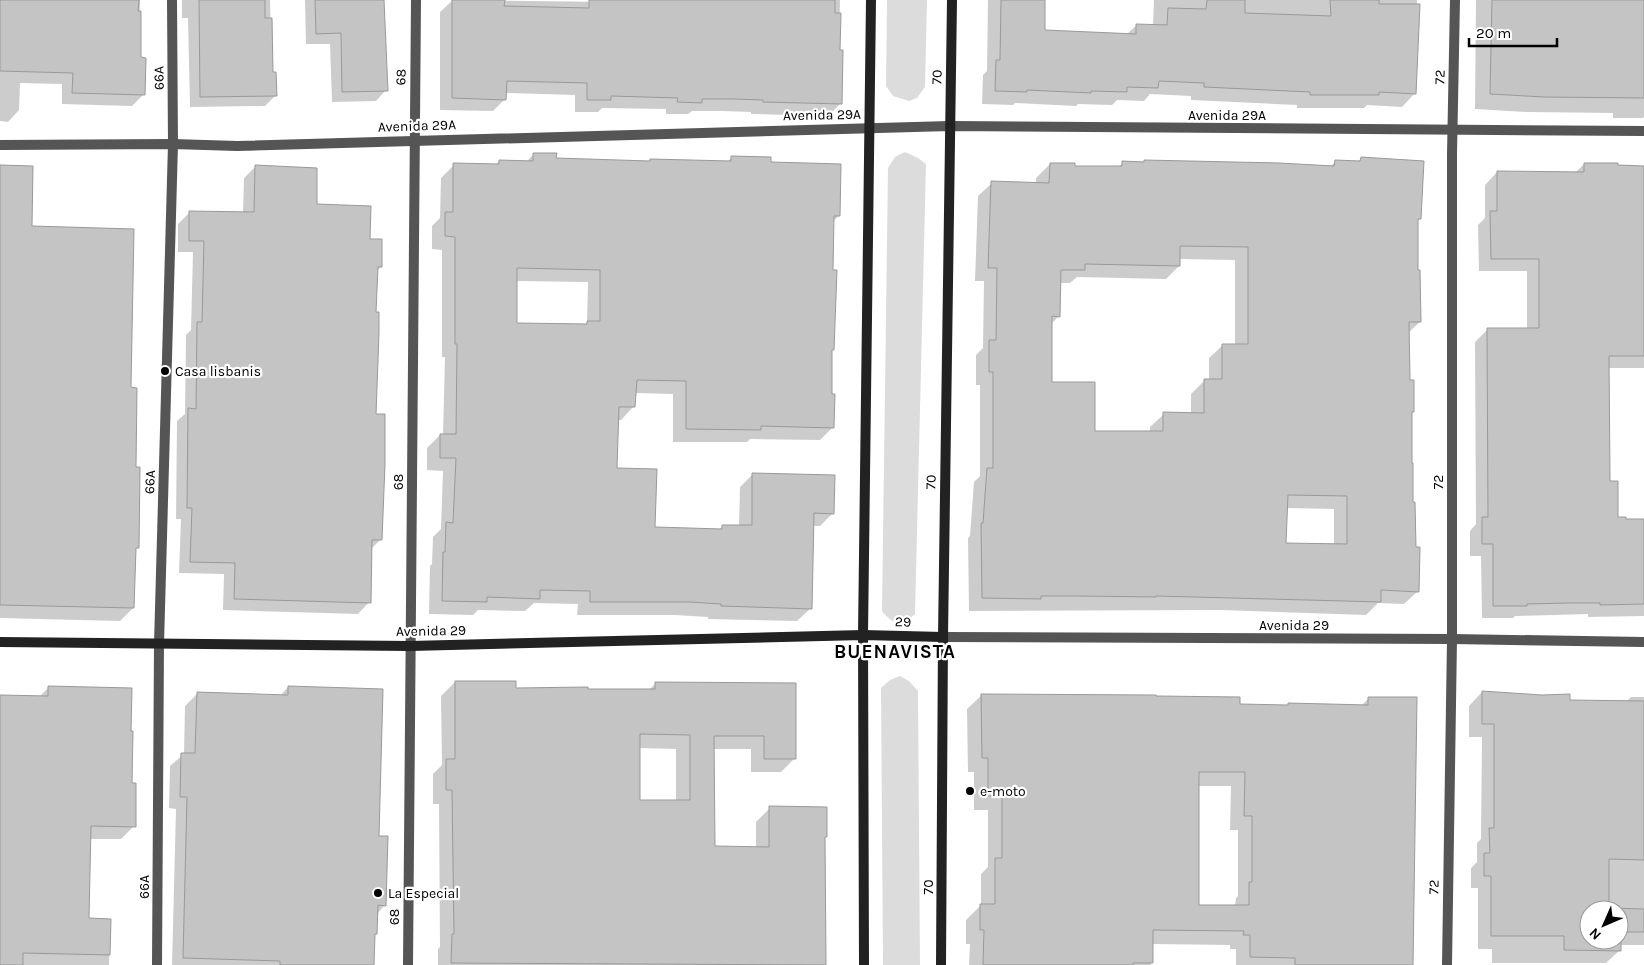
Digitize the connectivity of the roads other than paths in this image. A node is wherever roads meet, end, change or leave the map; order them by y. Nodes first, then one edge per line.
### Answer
1 (172, 0) edge
2 (416, 0) edge
3 (871, 0) edge
4 (952, 0) edge
5 (1455, 0) edge
6 (950, 126) junction
7 (869, 128) junction
8 (1453, 130) junction
9 (1644, 131) edge
10 (414, 140) junction
11 (173, 144) junction
12 (0, 145) edge
13 (863, 635) junction
14 (943, 637) junction
15 (1452, 639) junction
16 (0, 642) edge
17 (1644, 642) edge
18 (159, 644) junction
19 (410, 646) junction
20 (157, 965) edge
21 (408, 965) edge
22 (864, 965) edge
23 (941, 965) edge
24 (1447, 965) edge

1 - 11 street, 66A
2 - 10 street, 68
3 - 7 main road
4 - 6 main road, 70
5 - 8 street, 72
6 - 7 street, Avenida 29A
6 - 8 street, Avenida 29A
6 - 14 main road, 70
7 - 10 street, Avenida 29A
7 - 13 main road
8 - 9 street, Avenida 29A
8 - 15 street, 72
10 - 11 street, Avenida 29A
10 - 19 street, 68
11 - 12 street, Avenida 29A
11 - 18 street, 66A
13 - 14 main road, 29
13 - 19 main road, Avenida 29
13 - 22 main road
14 - 15 street, Avenida 29
14 - 23 main road, 70
15 - 17 street, Avenida 29
15 - 24 street, 72
16 - 18 main road, Avenida 29
18 - 19 main road, Avenida 29
18 - 20 street, 66A
19 - 21 street, 68

